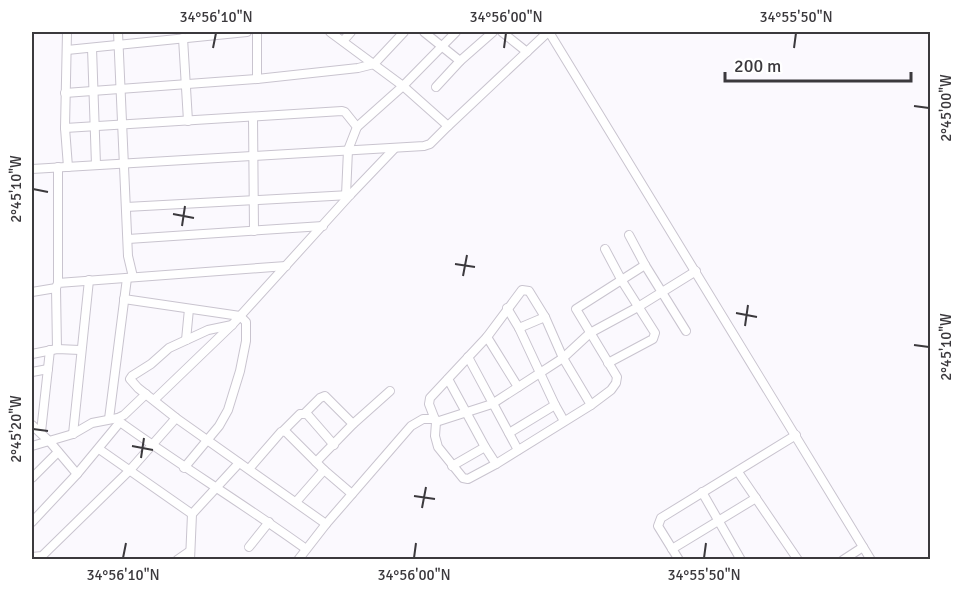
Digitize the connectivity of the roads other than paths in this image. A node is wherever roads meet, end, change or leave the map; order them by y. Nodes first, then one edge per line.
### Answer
1 (67, 32) edge
2 (118, 32) edge
3 (156, 32) edge
4 (247, 32) edge
5 (257, 32) edge
6 (330, 32) edge
7 (351, 32) edge
8 (404, 32) edge
9 (424, 32) edge
10 (456, 32) edge
11 (493, 32) edge
12 (502, 32) edge
13 (548, 32) edge
14 (214, 33) edge
15 (183, 38) junction
16 (343, 40) junction
17 (149, 41) junction
18 (118, 44) junction
19 (441, 46) junction
20 (92, 48) junction
21 (67, 50) junction
22 (527, 52) junction
23 (460, 61) junction
24 (374, 64) junction
25 (256, 79) junction
26 (186, 83) junction
27 (403, 86) junction
28 (436, 87) dead end
29 (120, 88) junction
30 (93, 91) junction
31 (65, 93) junction
32 (252, 117) junction
33 (188, 121) junction
34 (122, 125) junction
35 (448, 126) junction
36 (94, 127) junction
37 (357, 127) junction
38 (65, 128) junction
39 (394, 149) junction
40 (348, 150) junction
41 (253, 156) junction
42 (123, 163) junction
43 (96, 165) junction
44 (63, 167) junction
45 (32, 169) edge
46 (348, 195) junction
47 (253, 199) junction
48 (126, 207) junction
49 (323, 226) junction
50 (254, 231) junction
51 (629, 235) dead end
52 (128, 239) junction
53 (605, 249) dead end
54 (645, 264) junction
55 (286, 266) junction
56 (696, 271) junction
57 (130, 278) junction
58 (89, 280) junction
59 (622, 281) junction
60 (57, 285) junction
61 (32, 291) edge
62 (663, 292) junction
63 (124, 299) junction
64 (638, 307) junction
65 (507, 308) junction
66 (189, 309) junction
67 (240, 316) junction
68 (545, 317) junction
69 (232, 325) junction
70 (519, 328) junction
71 (686, 331) dead end
72 (590, 333) junction
73 (487, 337) junction
74 (186, 340) junction
75 (53, 350) junction
76 (80, 350) junction
77 (32, 354) edge
78 (468, 357) junction
79 (563, 358) junction
80 (608, 363) junction
81 (48, 369) junction
82 (32, 372) edge
83 (540, 375) junction
84 (448, 379) junction
85 (518, 387) junction
86 (390, 391) dead end
87 (146, 394) junction
88 (154, 400) junction
89 (492, 404) junction
90 (555, 405) junction
91 (591, 405) junction
92 (304, 414) junction
93 (466, 414) junction
94 (176, 418) junction
95 (116, 420) junction
96 (436, 421) junction
97 (564, 421) junction
98 (353, 424) junction
99 (32, 425) edge
100 (283, 431) junction
101 (41, 432) junction
102 (509, 433) junction
103 (73, 434) junction
104 (796, 435) junction
105 (206, 440) junction
106 (50, 442) junction
107 (151, 445) junction
108 (334, 445) junction
109 (32, 446) edge
110 (485, 447) junction
111 (99, 449) junction
112 (518, 450) junction
113 (58, 452) junction
114 (316, 462) junction
115 (239, 463) junction
116 (496, 464) junction
117 (452, 466) junction
118 (184, 468) junction
119 (249, 469) junction
120 (130, 470) junction
121 (324, 470) junction
122 (738, 472) junction
123 (77, 474) junction
124 (32, 478) edge
125 (216, 486) junction
126 (702, 492) junction
127 (351, 494) junction
128 (756, 498) junction
129 (296, 502) junction
130 (192, 514) junction
131 (718, 521) junction
132 (32, 522) edge
133 (269, 522) junction
134 (326, 524) junction
135 (249, 547) dead end
136 (863, 547) junction
137 (306, 549) junction
138 (672, 549) junction
139 (190, 555) edge
140 (32, 557) edge
141 (44, 558) edge
142 (177, 560) edge
143 (298, 560) edge
144 (679, 560) edge
145 (741, 560) edge
146 (798, 560) edge
147 (843, 560) edge
148 (871, 560) edge

1 - 21 street
2 - 18 street
3 - 17 street
4 - 14 street
5 - 25 street
6 - 16 street
7 - 16 street
8 - 24 street
9 - 19 street
10 - 19 street
11 - 23 street
12 - 22 street
13 - 22 street
13 - 56 street
14 - 15 street
15 - 17 street
15 - 26 street
16 - 24 street
17 - 18 street
18 - 20 street
18 - 29 street
19 - 23 street
19 - 27 street
20 - 21 street
20 - 30 street
21 - 31 street
22 - 35 street
23 - 28 street
24 - 25 street
24 - 27 street
25 - 26 street
26 - 29 street
26 - 33 street
27 - 35 street
27 - 37 street
29 - 30 street
29 - 34 street
30 - 31 street
30 - 36 street
31 - 38 street
32 - 33 street
32 - 37 street
32 - 41 street
33 - 34 street
34 - 36 street
34 - 42 street
35 - 39 street
36 - 38 street
36 - 43 street
37 - 40 street
38 - 44 street
39 - 40 street
39 - 46 street
40 - 41 street
40 - 46 street
41 - 42 street
41 - 47 street
42 - 43 street
42 - 48 street
43 - 44 street
44 - 45 street
44 - 60 street
46 - 47 street
46 - 49 street
47 - 48 street
47 - 50 street
48 - 52 street
49 - 50 street
49 - 55 street
50 - 52 street
51 - 54 street
52 - 57 street
53 - 59 street
54 - 59 street
54 - 62 street
55 - 57 street
55 - 67 street
56 - 62 street
56 - 104 street
57 - 58 street
57 - 63 street
58 - 60 street
58 - 76 street
59 - 64 street
59 - 72 street
60 - 61 street
60 - 75 street
62 - 64 street
62 - 71 street
63 - 66 street
63 - 95 street
64 - 72 street
64 - 80 street
65 - 68 street
65 - 70 street
65 - 73 street
66 - 67 street
66 - 74 street
67 - 69 street
67 - 105 street
68 - 70 street
68 - 79 street
69 - 74 street
69 - 88 street
70 - 83 street
72 - 79 street
72 - 80 street
73 - 78 street
73 - 85 street
74 - 87 street
75 - 76 street
75 - 77 street
75 - 81 street
76 - 103 street
78 - 84 street
78 - 89 street
79 - 83 street
79 - 91 street
80 - 91 street
81 - 82 street
81 - 101 street
83 - 85 street
83 - 90 street
84 - 93 street
84 - 96 street
85 - 89 street
86 - 98 street
87 - 88 street
87 - 95 street
88 - 94 street
89 - 93 street
89 - 102 street
90 - 97 street
90 - 102 street
91 - 97 street
92 - 98 street
92 - 100 street
92 - 108 street
93 - 96 street
93 - 110 street
94 - 105 street
94 - 107 street
95 - 103 street
95 - 107 street
95 - 111 street
96 - 117 street
96 - 127 street
97 - 112 street
98 - 108 street
99 - 101 street
100 - 114 street
100 - 119 street
101 - 106 street
102 - 112 street
103 - 106 street
104 - 122 street
104 - 136 street
105 - 115 street
105 - 118 street
106 - 109 street
106 - 113 street
107 - 118 street
107 - 120 street
108 - 114 street
110 - 116 street
110 - 117 street
111 - 120 street
111 - 123 street
112 - 116 street
113 - 123 street
113 - 124 street
114 - 121 street
115 - 119 street
115 - 125 street
116 - 117 street
118 - 125 street
119 - 129 street
120 - 130 street
120 - 141 street
121 - 127 street
121 - 129 street
122 - 126 street
122 - 128 street
123 - 132 street
125 - 130 street
125 - 133 street
126 - 131 street
126 - 138 street
127 - 134 street
128 - 131 street
128 - 146 street
129 - 134 street
130 - 139 street
131 - 138 street
131 - 145 street
133 - 135 street
133 - 137 street
134 - 137 street
136 - 147 street
136 - 148 street
137 - 143 street
138 - 144 street
139 - 142 street
140 - 141 street

